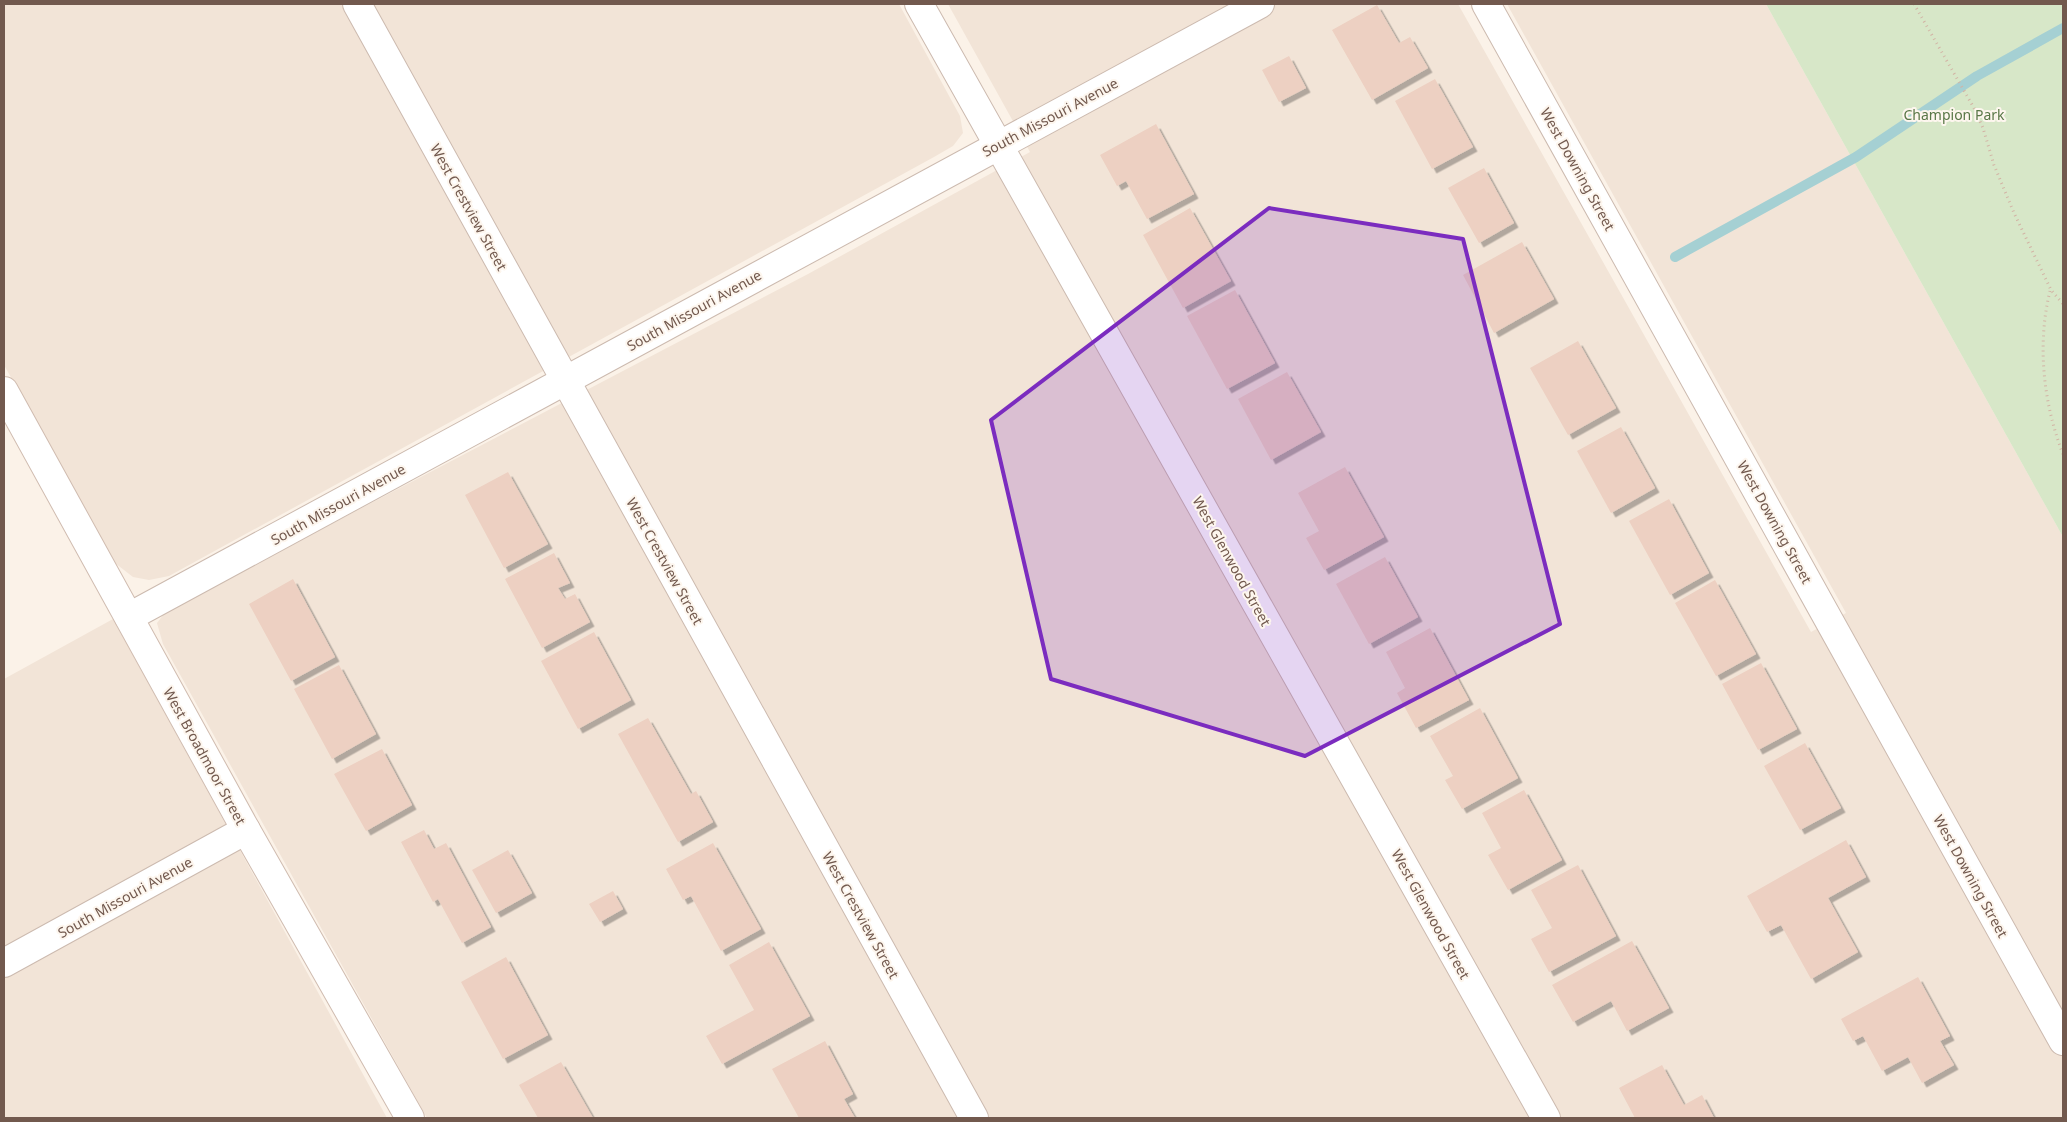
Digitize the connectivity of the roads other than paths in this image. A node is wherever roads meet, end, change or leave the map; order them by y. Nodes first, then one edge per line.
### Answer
1 (357, 4) edge
2 (919, 4) edge
3 (1260, 4) edge
4 (1486, 4) edge
5 (998, 145) junction
6 (565, 381) junction
7 (4, 391) edge
8 (129, 617) junction
9 (246, 830) junction
10 (4, 963) edge
11 (2063, 1041) edge
12 (410, 1118) edge
13 (974, 1118) edge
14 (1546, 1118) edge

1 - 6 street, West Crestview Street
2 - 5 street, West Glenwood Street
3 - 5 street, South Missouri Avenue
4 - 11 street, West Downing Street
5 - 6 street, South Missouri Avenue
5 - 14 street, West Glenwood Street
6 - 8 street, South Missouri Avenue
6 - 13 street, West Crestview Street
7 - 8 street, West Broadmoor Street
8 - 9 street, West Broadmoor Street
9 - 10 street, South Missouri Avenue
9 - 12 street, West Broadmoor Street

